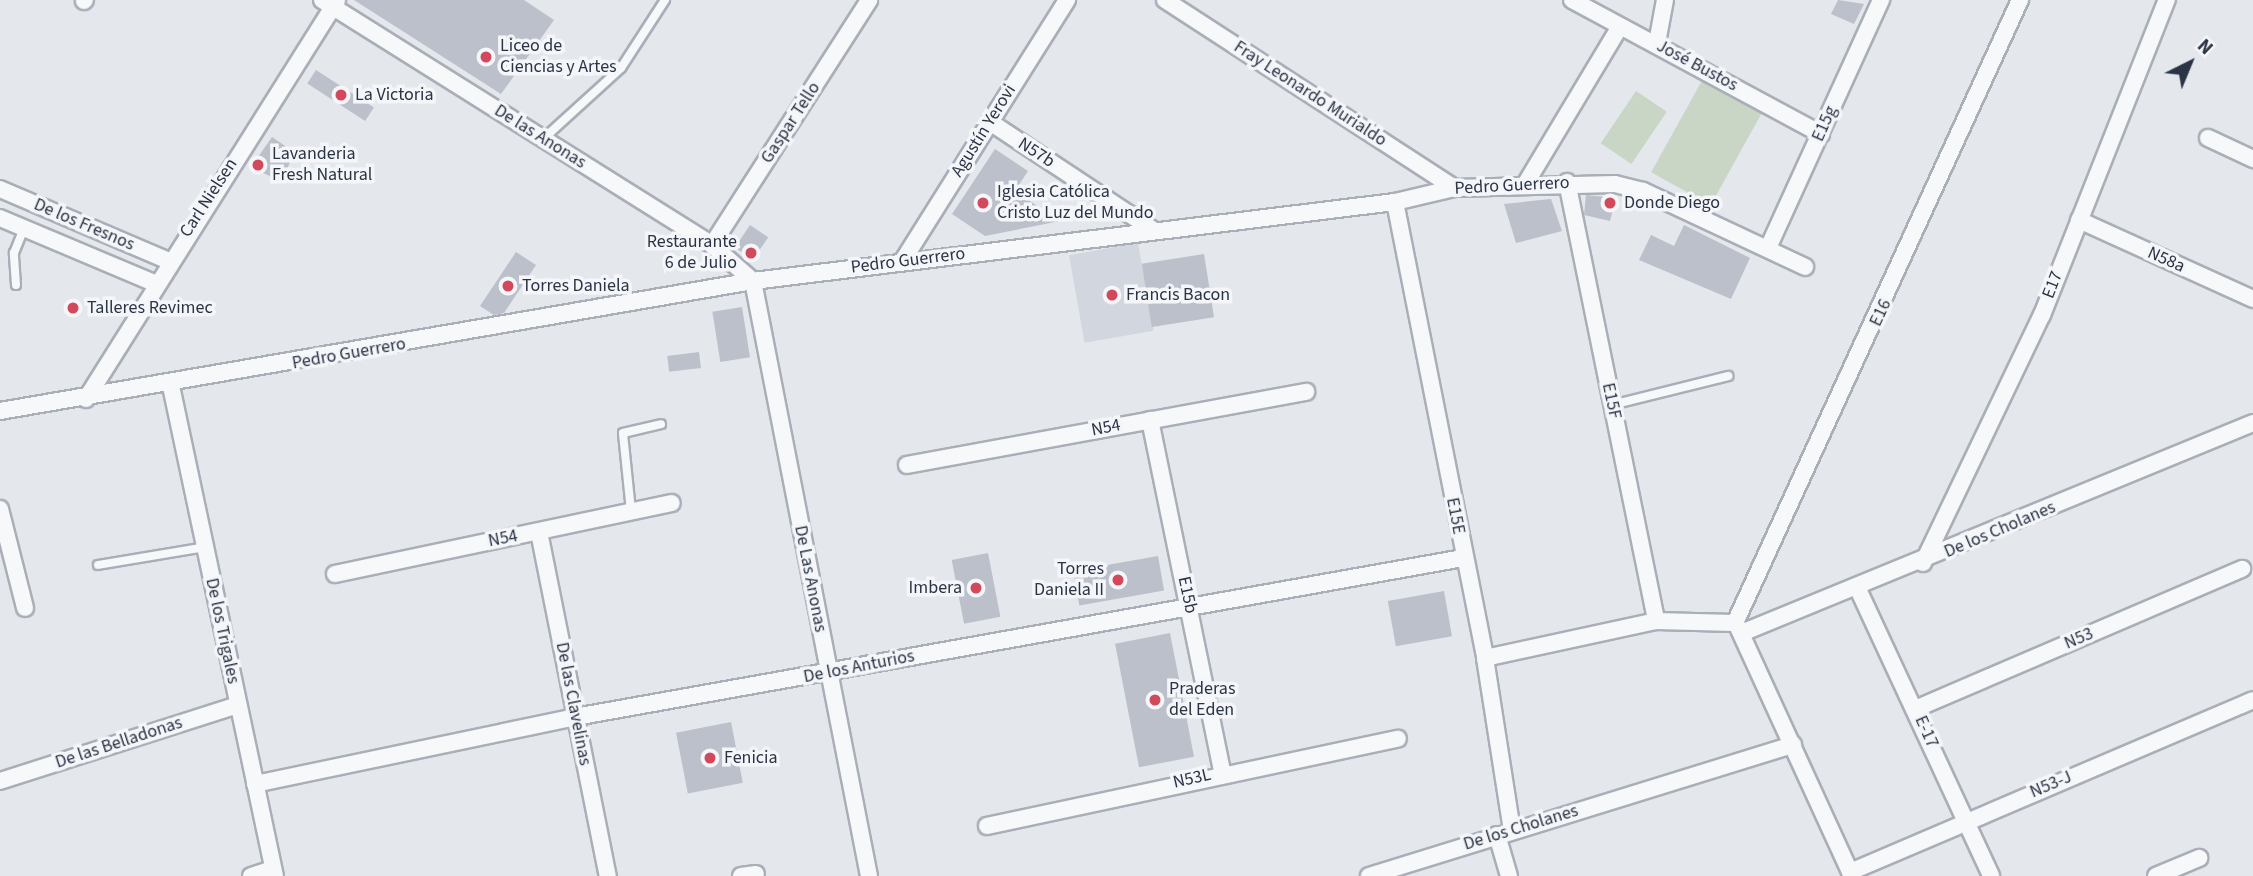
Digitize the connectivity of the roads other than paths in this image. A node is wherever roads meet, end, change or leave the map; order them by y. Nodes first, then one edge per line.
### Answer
1 (665, 0) edge
2 (869, 0) edge
3 (1067, 0) edge
4 (1166, 0) edge
5 (1572, 0) edge
6 (1665, 0) edge
7 (1881, 0) edge
8 (2020, 0) edge
9 (2167, 0) edge
10 (331, 2) edge
11 (1618, 30) junction
12 (1657, 43) junction
13 (990, 122) junction
14 (1821, 134) junction
15 (2208, 138) dead end
16 (543, 139) junction
17 (2253, 159) edge
18 (1567, 182) junction
19 (1526, 183) junction
20 (1454, 188) junction
21 (0, 189) edge
22 (1395, 202) junction
23 (0, 218) edge
24 (2079, 220) junction
25 (24, 228) junction
26 (1153, 230) junction
27 (712, 245) junction
28 (1768, 248) junction
29 (169, 261) junction
30 (902, 262) junction
31 (1805, 267) dead end
32 (753, 281) junction
33 (154, 283) junction
34 (16, 285) dead end
35 (2253, 299) edge
36 (1728, 376) dead end
37 (171, 386) junction
38 (1306, 392) dead end
39 (86, 399) junction
40 (1612, 405) junction
41 (0, 411) edge
42 (1150, 420) junction
43 (2253, 423) edge
44 (661, 424) dead end
45 (907, 465) dead end
46 (672, 503) dead end
47 (0, 509) edge
48 (631, 511) junction
49 (539, 532) junction
50 (205, 547) junction
51 (1463, 558) junction
52 (1923, 563) junction
53 (98, 565) dead end
54 (2242, 569) dead end
55 (335, 573) dead end
56 (1858, 589) junction
57 (1189, 605) junction
58 (25, 608) dead end
59 (1656, 621) junction
60 (1740, 628) junction
61 (1485, 658) junction
62 (829, 673) junction
63 (2253, 700) edge
64 (238, 705) junction
65 (1915, 709) junction
66 (576, 717) junction
67 (1398, 739) dead end
68 (1793, 745) junction
69 (1222, 772) junction
70 (0, 781) edge
71 (256, 784) junction
72 (1965, 822) junction
73 (987, 826) dead end
74 (1504, 833) junction
75 (2199, 858) dead end
76 (274, 873) edge
77 (1851, 874) edge
78 (251, 876) edge
79 (608, 876) edge
80 (869, 876) edge
81 (1369, 876) edge
82 (1509, 876) edge
83 (1991, 876) edge
84 (2156, 876) edge

1 - 16 lane
2 - 27 street, Gaspar Tello
3 - 13 street, Agustín Yerovi
4 - 20 street, Fray Leonardo Murialdo
5 - 11 street, José Bustos
6 - 12 street
7 - 14 street, E15g
8 - 60 street, E16
9 - 24 street, E17
10 - 16 street, De las Anonas
10 - 29 street, Carl Nielsen
11 - 12 street, José Bustos
11 - 19 street
12 - 14 street, José Bustos
13 - 26 street, N57b
13 - 30 street, Agustín Yerovi
14 - 28 street, E15g
15 - 17 street
16 - 27 street, De las Anonas
18 - 19 street, Pedro Guerrero
18 - 28 street, Pedro Guerrero
18 - 40 street, E15F
19 - 20 street, Pedro Guerrero
20 - 22 street, Pedro Guerrero
21 - 29 street, De los Fresnos
22 - 26 street, Pedro Guerrero
22 - 51 street, E15E
23 - 25 street, De los Fresnos
24 - 35 street, N58a
24 - 52 street, E17
25 - 33 street, De los Fresnos
25 - 34 lane
26 - 30 street, Pedro Guerrero
27 - 32 street, De las Anonas
28 - 31 street, Pedro Guerrero
29 - 33 street, Carl Nielsen
30 - 32 street, Pedro Guerrero
32 - 37 street, Pedro Guerrero
32 - 62 street, De Las Anonas
33 - 39 street, Carl Nielsen
36 - 40 lane
37 - 39 street, Pedro Guerrero
37 - 50 street, De los Trigales
38 - 42 street, N54
39 - 41 street, Pedro Guerrero
40 - 59 street, E15F
42 - 45 street, N54
42 - 57 street, E15b
43 - 52 street, De los Cholanes
44 - 48 lane
46 - 48 street, N54
47 - 58 street
48 - 49 street, N54
49 - 55 street, N54
49 - 66 street, De las Clavelinas
50 - 53 lane
50 - 64 street, De los Trigales
51 - 57 street, De los Anturios
51 - 61 street, E15E
52 - 56 street, De los Cholanes
54 - 65 street, N53
56 - 60 street, De los Cholanes
56 - 65 street, E-17
57 - 62 street, De los Anturios
57 - 69 street, E15b
59 - 60 street
59 - 61 street
60 - 68 street
61 - 74 street, E15E
62 - 66 street, De los Anturios
62 - 80 street, De Las Anonas
63 - 72 street, N53-J
64 - 70 street, De las Belladonas
64 - 71 street, De los Trigales
65 - 72 street, E-17
66 - 71 street, De los Anturios
66 - 79 street, De las Clavelinas
67 - 69 street, N53L
68 - 74 street, De los Cholanes
68 - 77 street
69 - 73 street, N53L
71 - 76 street, De los Trigales
72 - 77 street, N53-J
72 - 83 street, E-17
74 - 81 street, De los Cholanes
74 - 82 street, E15E
75 - 84 street
76 - 78 street

